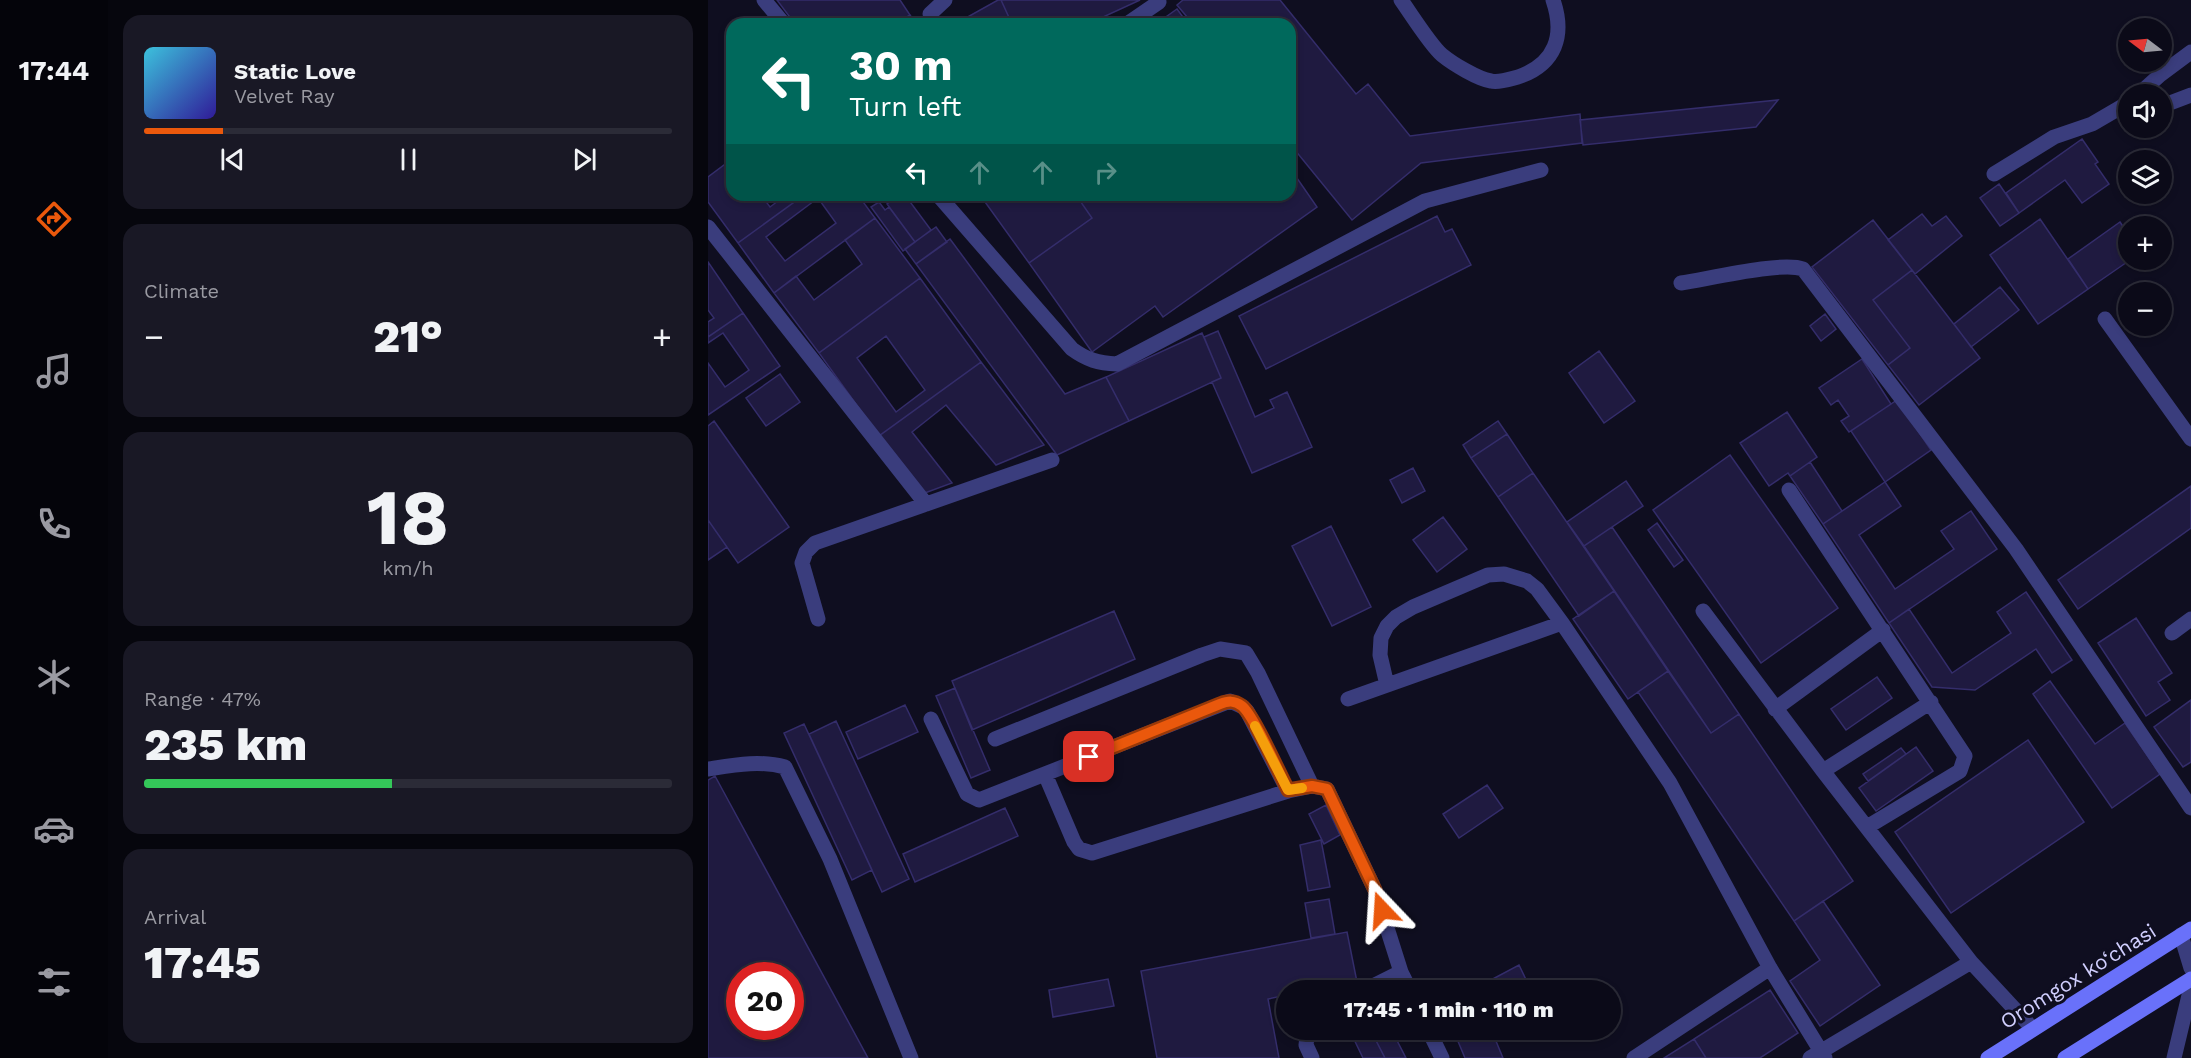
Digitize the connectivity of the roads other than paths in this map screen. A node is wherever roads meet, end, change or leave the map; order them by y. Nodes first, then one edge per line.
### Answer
1 (764, 0) edge
2 (945, 0) edge
3 (1401, 0) edge
4 (1553, 0) edge
5 (1159, 2) dead end
6 (930, 14) dead end
7 (779, 18) edge
8 (1136, 18) edge
9 (2191, 52) edge
10 (2150, 84) edge
11 (2191, 96) edge
12 (2172, 103) edge
13 (2118, 109) edge
14 (1541, 170) dead end
15 (1994, 174) dead end
16 (943, 201) edge
17 (708, 227) edge
18 (1681, 283) dead end
19 (2106, 319) dead end
20 (2191, 439) edge
21 (1052, 460) dead end
22 (1789, 490) dead end
23 (926, 504) junction
24 (1703, 611) dead end
25 (818, 619) dead end
26 (2191, 619) edge
27 (1562, 623) junction
28 (1882, 630) junction
29 (2172, 633) dead end
30 (1387, 685) junction
31 (1348, 699) dead end
32 (1931, 702) junction
33 (1775, 709) junction
34 (931, 719) dead end
35 (995, 739) dead end
36 (708, 769) edge
37 (1823, 771) junction
38 (1045, 774) junction
39 (1312, 786) junction
40 (1288, 790) junction
41 (2191, 808) edge
42 (1867, 827) junction
43 (2186, 932) edge
44 (1971, 962) junction
45 (1770, 968) junction
46 (2191, 968) edge
47 (1401, 972) junction
48 (2191, 979) edge
49 (1385, 980) edge
50 (1405, 980) edge
51 (2191, 987) edge
52 (2033, 1029) junction
53 (1307, 1040) edge
54 (1433, 1040) edge
55 (1819, 1056) edge
56 (911, 1058) edge
57 (1312, 1058) edge
58 (1442, 1058) edge
59 (1634, 1058) edge
60 (1988, 1058) edge
61 (2065, 1058) edge
62 (2174, 1058) edge

1 - 7 street
2 - 6 street
3 - 4 street
5 - 8 street
9 - 10 street
11 - 12 street
13 - 15 street
14 - 16 street
17 - 23 street
18 - 41 street
19 - 20 street
21 - 23 street
22 - 28 street
23 - 25 street
24 - 33 street
26 - 29 street
27 - 30 street
27 - 30 street
27 - 45 street
28 - 32 street
28 - 33 street
30 - 31 street
32 - 37 street
32 - 42 street
33 - 37 street
34 - 38 street
35 - 39 street
36 - 56 street
37 - 42 street
38 - 40 street
38 - 40 street
39 - 40 street
39 - 47 street
42 - 44 street
43 - 46 street
43 - 52 main road, Oromgox ko‘chasi
44 - 52 street
44 - 55 street
45 - 55 street
45 - 59 street
47 - 49 street
47 - 50 street
48 - 61 main road
51 - 62 street
52 - 60 main road, Oromgox ko‘chasi
53 - 57 street
54 - 58 street

